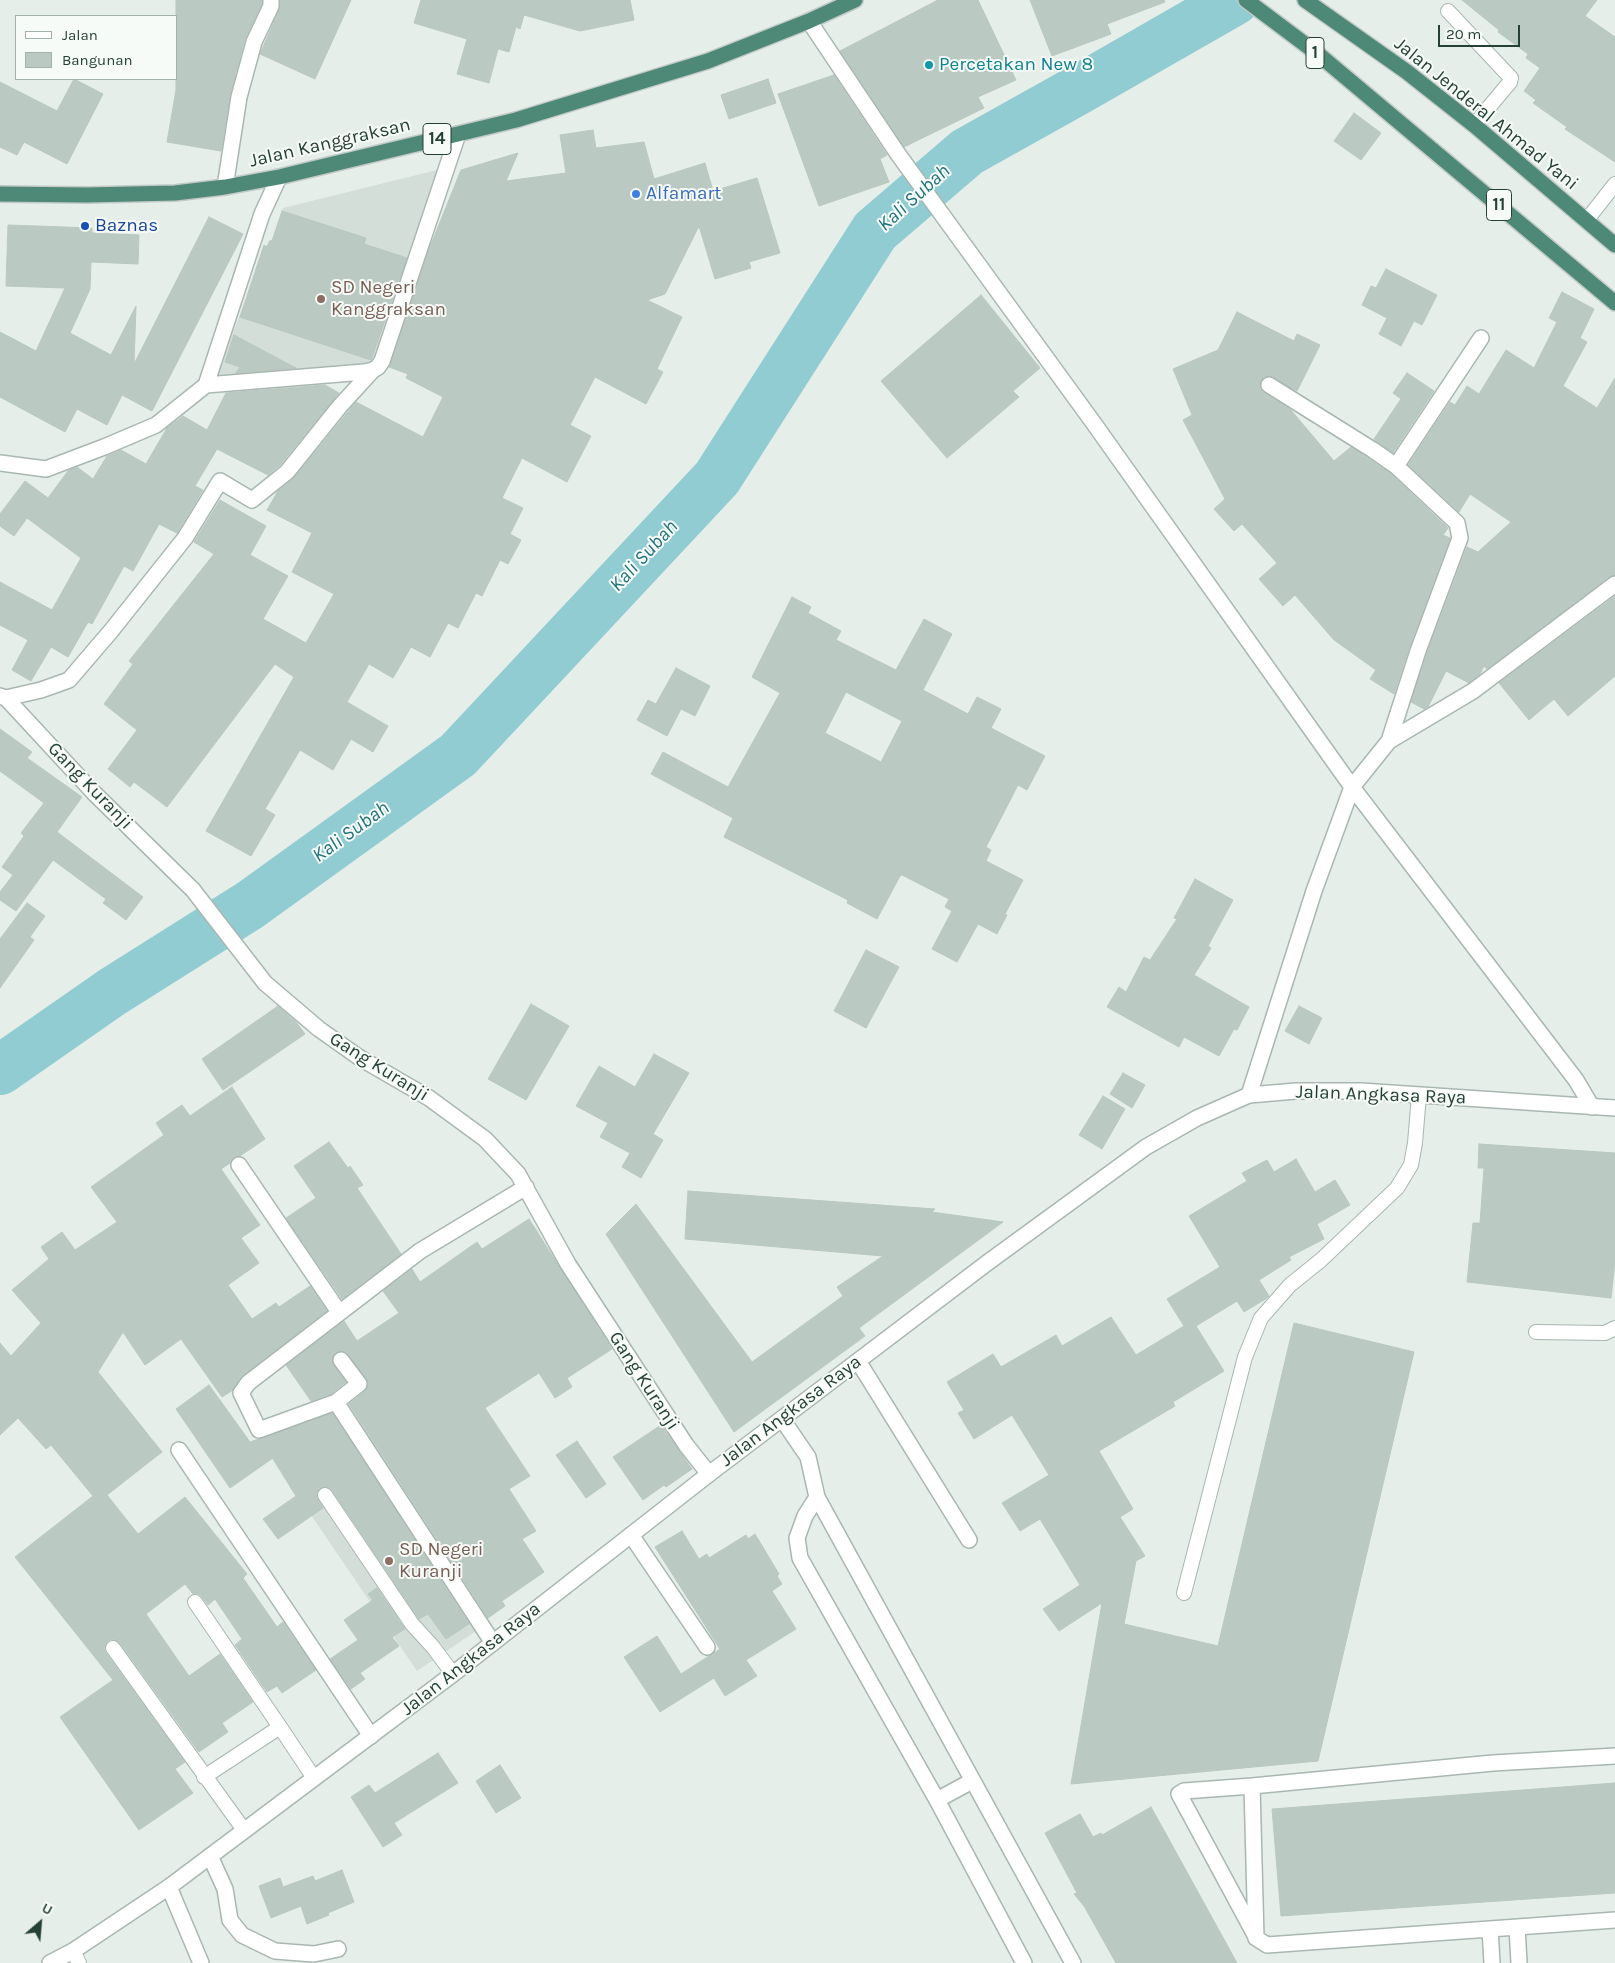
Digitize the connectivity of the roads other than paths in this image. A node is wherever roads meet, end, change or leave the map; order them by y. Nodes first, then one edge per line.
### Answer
1 (271, 0) edge
2 (856, 0) edge
3 (1246, 0) edge
4 (1305, 0) edge
5 (1448, 11) dead end
6 (809, 21) junction
7 (1407, 72) joint
8 (1382, 108) joint
9 (1474, 125) junction
10 (458, 134) junction
11 (279, 177) junction
12 (1615, 184) edge
13 (225, 187) junction
14 (0, 194) edge
15 (1586, 221) junction
16 (1615, 246) edge
17 (1615, 303) edge
18 (1481, 338) dead end
19 (373, 370) junction
20 (1269, 385) dead end
21 (206, 386) junction
22 (0, 463) edge
23 (1396, 466) junction
24 (1615, 584) edge
25 (3, 697) edge
26 (1389, 741) junction
27 (1352, 787) junction
28 (1249, 1095) junction
29 (1419, 1095) junction
30 (1592, 1107) junction
31 (1615, 1108) edge
32 (239, 1165) dead end
33 (526, 1187) junction
34 (339, 1312) junction
35 (1615, 1328) edge
36 (1536, 1332) dead end
37 (341, 1360) dead end
38 (858, 1361) junction
39 (336, 1402) junction
40 (782, 1419) junction
41 (179, 1450) dead end
42 (709, 1474) junction
43 (325, 1495) dead end
44 (817, 1497) junction
45 (631, 1535) junction
46 (969, 1540) dead end
47 (1184, 1592) dead end
48 (195, 1602) dead end
49 (493, 1644) junction
50 (707, 1647) dead end
51 (113, 1648) dead end
52 (453, 1674) junction
53 (280, 1727) junction
54 (371, 1736) junction
55 (1615, 1756) edge
56 (204, 1777) junction
57 (314, 1778) junction
58 (972, 1781) junction
59 (1252, 1786) junction
60 (936, 1800) junction
61 (244, 1830) junction
62 (210, 1856) junction
63 (169, 1887) junction
64 (1615, 1920) edge
65 (1517, 1927) junction
66 (1490, 1929) junction
67 (1256, 1938) junction
68 (338, 1949) dead end
69 (76, 1957) edge
70 (50, 1963) edge
71 (201, 1963) edge
72 (1024, 1963) edge
73 (1073, 1963) edge
74 (1492, 1963) edge
75 (1520, 1963) edge

1 - 13 street
2 - 6 highway, Jalan Kanggraksan / 14
3 - 8 highway, 1
4 - 7 highway, Jalan Jenderal Ahmad Yani / 1
5 - 9 lane
6 - 10 highway, Jalan Kanggraksan / 14
6 - 27 street
7 - 9 highway, Jalan Jenderal Ahmad Yani / 11
8 - 17 highway, 11
9 - 15 highway, Jalan Jenderal Ahmad Yani / 11
10 - 11 highway, Jalan Kanggraksan / 14
10 - 19 street
11 - 13 highway, Jalan Kanggraksan / 14
11 - 21 street
12 - 15 lane
13 - 14 highway, Jalan Kanggraksan / 14
15 - 16 highway, Jalan Jenderal Ahmad Yani / 11
18 - 23 street
19 - 21 street
19 - 25 street
20 - 23 street
21 - 22 street
23 - 26 street
24 - 26 street
25 - 33 street, Gang Kuranji
26 - 27 street
27 - 28 street
27 - 30 street
28 - 29 street, Jalan Angkasa Raya
28 - 38 street, Jalan Angkasa Raya
29 - 30 street, Jalan Angkasa Raya
29 - 47 lane
30 - 31 street, Jalan Angkasa Raya
32 - 34 street
33 - 34 street
33 - 42 street, Gang Kuranji
34 - 39 street
35 - 36 lane
37 - 39 street
38 - 40 street, Jalan Angkasa Raya
38 - 46 street
39 - 49 street
40 - 42 street, Jalan Angkasa Raya
40 - 44 street
41 - 54 street
42 - 45 street, Jalan Angkasa Raya
43 - 52 lane
44 - 58 street
44 - 60 street
45 - 49 street, Jalan Angkasa Raya
45 - 50 street
48 - 53 lane
49 - 52 street, Jalan Angkasa Raya
51 - 56 lane
52 - 54 street, Jalan Angkasa Raya
53 - 56 lane
53 - 57 lane
54 - 57 street, Jalan Angkasa Raya
55 - 59 street
56 - 61 lane
57 - 61 street, Jalan Angkasa Raya
58 - 60 street
58 - 73 street
59 - 67 street
59 - 67 street
60 - 72 street
61 - 62 street, Jalan Angkasa Raya
62 - 63 street, Jalan Angkasa Raya
62 - 68 street
63 - 69 street, Jalan Angkasa Raya
63 - 71 street
64 - 65 street
65 - 66 street
65 - 75 street
66 - 67 street
66 - 74 street
69 - 70 street, Jalan Angkasa Raya

